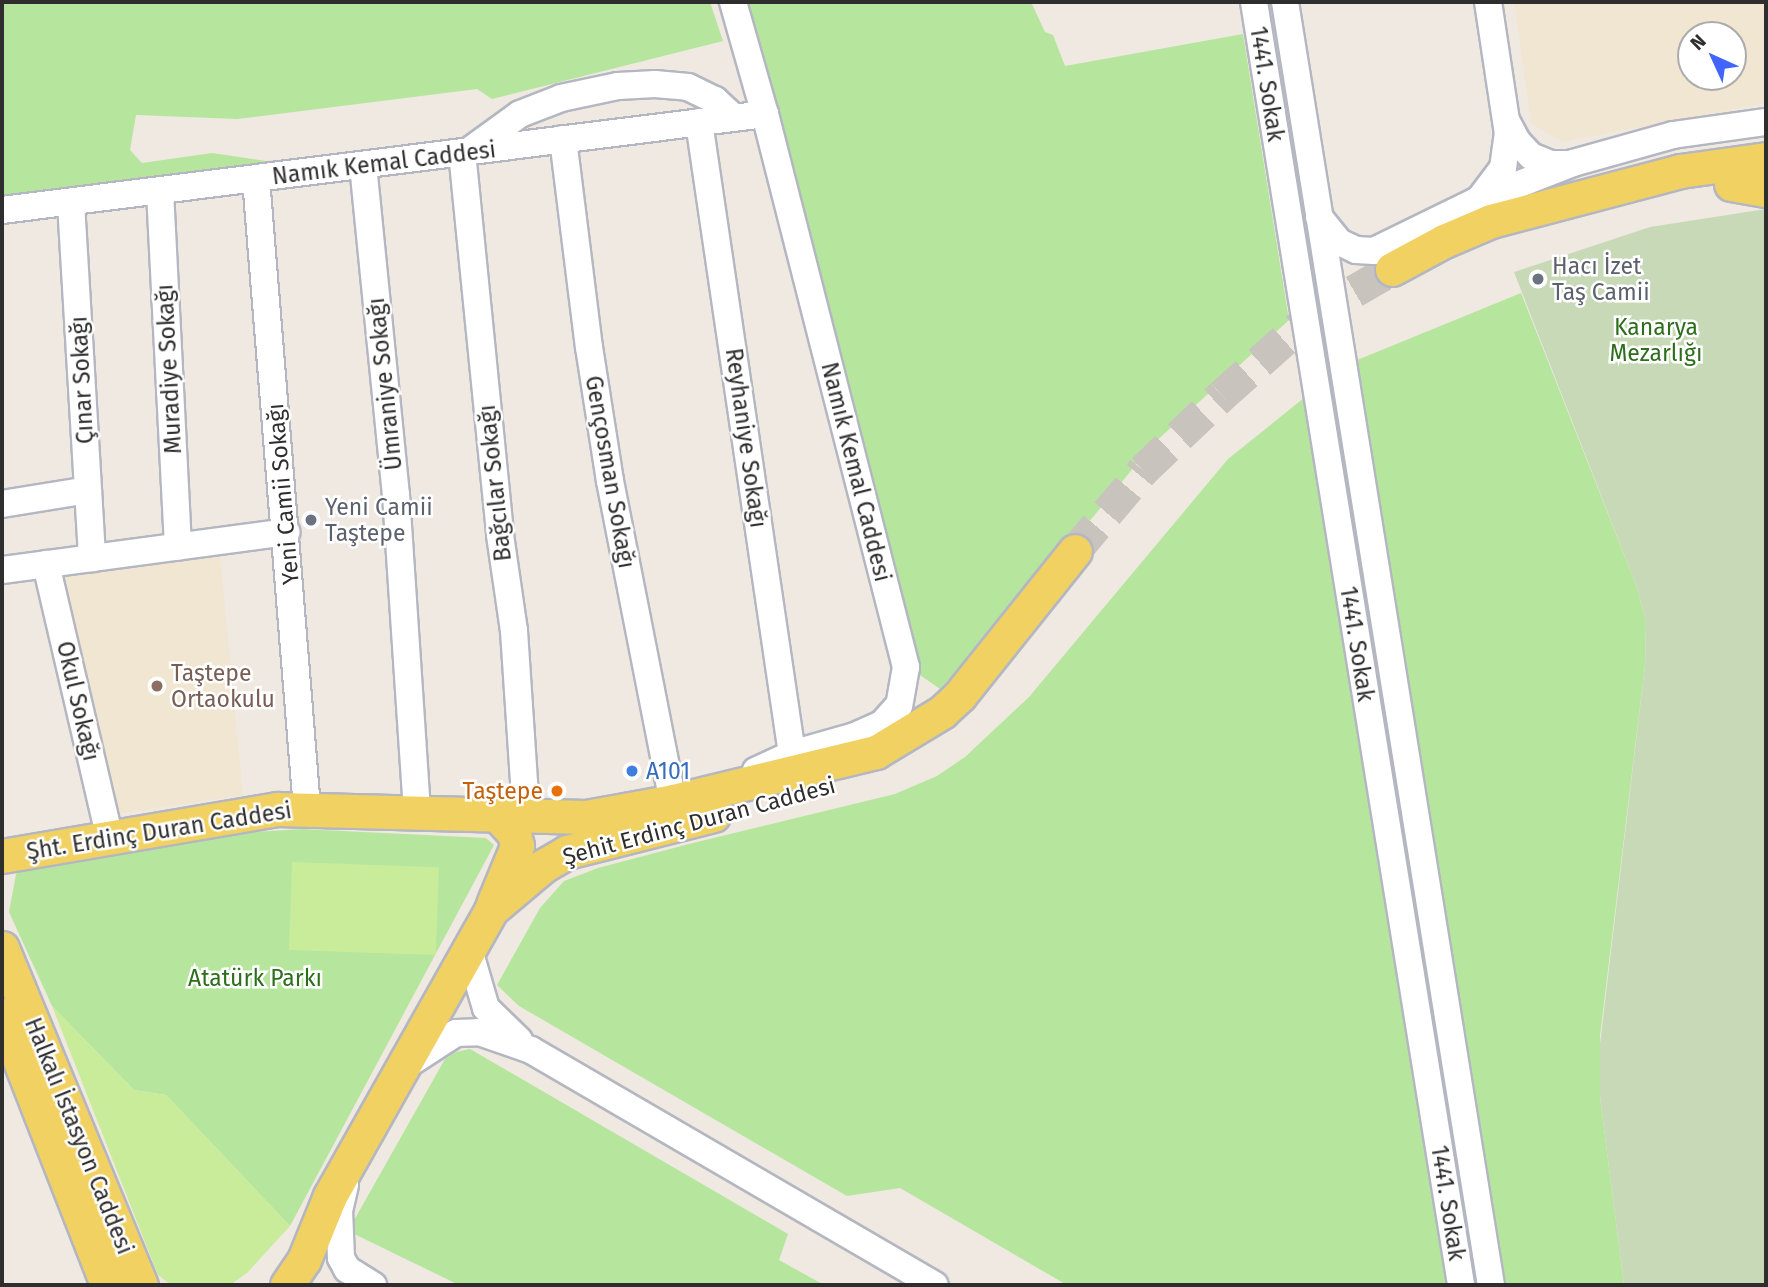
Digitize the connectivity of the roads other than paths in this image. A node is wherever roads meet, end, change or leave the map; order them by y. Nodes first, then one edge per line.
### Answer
1 (733, 2) edge
2 (1254, 2) edge
3 (1285, 2) edge
4 (1488, 2) edge
5 (765, 114) junction
6 (734, 118) junction
7 (699, 122) junction
8 (1507, 122) junction
9 (1766, 122) edge
10 (563, 139) junction
11 (1766, 149) edge
12 (465, 152) junction
13 (1766, 159) edge
14 (1573, 163) junction
15 (363, 165) junction
16 (1730, 173) junction
17 (256, 179) junction
18 (1766, 180) edge
19 (1766, 190) edge
20 (160, 191) junction
21 (1476, 201) junction
22 (71, 203) junction
23 (2, 210) edge
24 (1319, 217) junction
25 (1398, 278) tunnel mouth
26 (88, 491) junction
27 (2, 504) edge
28 (286, 532) junction
29 (178, 547) junction
30 (92, 558) junction
31 (46, 564) junction
32 (2, 570) edge
33 (792, 754) junction
34 (712, 792) junction
35 (673, 801) junction
36 (307, 809) junction
37 (417, 812) junction
38 (511, 814) junction
39 (567, 814) junction
40 (110, 838) junction
41 (567, 852) junction
42 (2, 856) edge
43 (491, 910) junction
44 (2, 948) edge
45 (469, 950) junction
46 (2, 1015) edge
47 (531, 1050) junction
48 (401, 1068) junction
49 (32, 1092) junction
50 (350, 1162) junction
51 (330, 1196) junction
52 (107, 1285) edge
53 (123, 1285) edge
54 (141, 1285) edge
55 (260, 1285) edge
56 (287, 1285) edge
57 (373, 1285) edge
58 (935, 1285) edge
59 (1461, 1285) edge
60 (1491, 1285) edge

1 - 5 street, Namık Kemal Caddesi
2 - 59 street, 1441. Sokak
3 - 24 street, 1441. Sokak
4 - 8 street
5 - 6 street, Namık Kemal Caddesi
5 - 33 street, Namık Kemal Caddesi
6 - 7 street, Namık Kemal Caddesi
6 - 12 street
7 - 10 street, Namık Kemal Caddesi
7 - 33 street, Reyhaniye Sokağı
8 - 14 street
8 - 21 street
9 - 14 street
10 - 12 street, Namık Kemal Caddesi
10 - 35 street, Gençosman Sokağı
11 - 16 main road
12 - 15 street, Namık Kemal Caddesi
12 - 38 street, Bağcılar Sokağı
13 - 16 main road
14 - 21 street
15 - 17 street, Namık Kemal Caddesi
15 - 37 street, Ümraniye Sokağı
16 - 18 main road
16 - 19 main road
16 - 25 main road
17 - 20 street, Namık Kemal Caddesi
17 - 28 street, Yeni Camii Sokağı
20 - 22 street, Namık Kemal Caddesi
20 - 29 street, Muradiye Sokağı
21 - 24 street
22 - 23 street, Namık Kemal Caddesi
22 - 26 street, Çınar Sokağı
24 - 60 street, 1441. Sokak
26 - 27 street
26 - 30 street, Çınar Sokağı
28 - 29 street
28 - 36 street, Yeni Camii Sokağı
29 - 30 street
30 - 31 street
31 - 32 street
31 - 40 street, Okul Sokağı
33 - 34 street
34 - 35 main road, Şehit Erdinç Duran Caddesi
34 - 41 main road, Şehit Erdinç Duran Caddesi
35 - 39 main road, Şehit Erdinç Duran Caddesi
36 - 37 main road, Şht. Erdinç Duran Caddesi
36 - 40 main road, Şht. Erdinç Duran Caddesi
37 - 38 main road, Şht. Erdinç Duran Caddesi
38 - 39 main road, Şehit Erdinç Duran Caddesi
38 - 43 main road
39 - 41 main road
40 - 42 main road, Şht. Erdinç Duran Caddesi
41 - 43 main road, Şehit Erdinç Duran Caddesi
43 - 45 main road, Şehit Erdinç Duran Caddesi
44 - 54 main road, Halkalı İstasyon Caddesi
45 - 47 street
45 - 48 main road, Şehit Erdinç Duran Caddesi
46 - 49 main road, Halkalı İstasyon Caddesi
47 - 48 street
47 - 58 street
48 - 50 main road, Şehit Erdinç Duran Caddesi
49 - 52 main road, Halkalı İstasyon Caddesi
49 - 53 main road
50 - 51 main road, Şehit Erdinç Duran Caddesi
50 - 57 street
51 - 55 main road
51 - 56 main road, Şehit Erdinç Duran Caddesi

